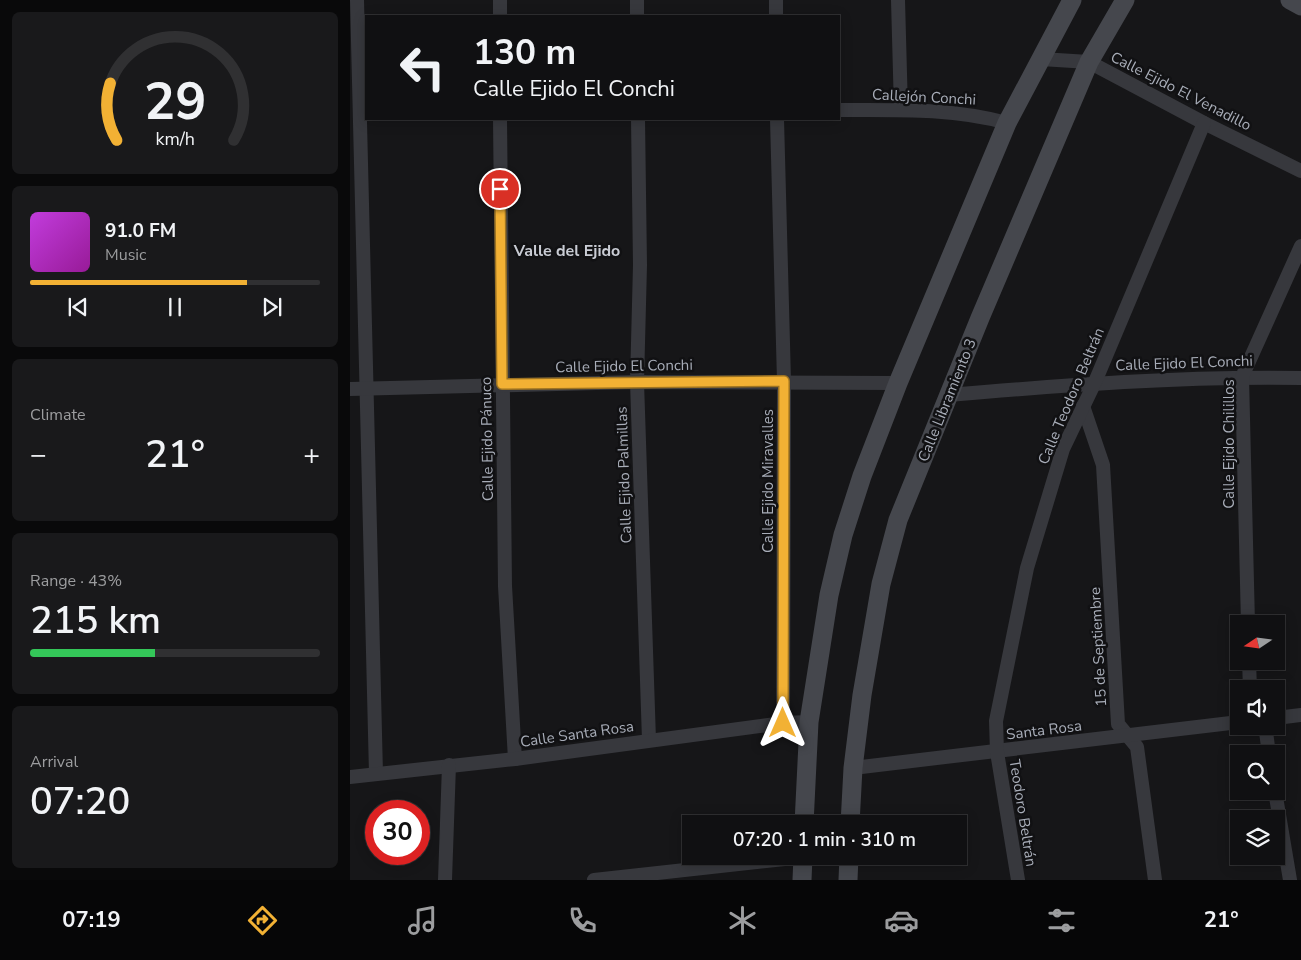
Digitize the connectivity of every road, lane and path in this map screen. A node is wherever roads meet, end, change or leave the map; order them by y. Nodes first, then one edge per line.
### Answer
1 (357, 0) edge
2 (500, 0) edge
3 (637, 0) edge
4 (776, 0) edge
5 (898, 0) edge
6 (1072, 0) edge
7 (1125, 0) edge
8 (1290, 0) edge
9 (1301, 6) edge
10 (500, 15) edge
11 (637, 15) edge
12 (776, 15) edge
13 (1041, 59) junction
14 (1089, 62) junction
15 (840, 110) edge
16 (900, 110) junction
17 (500, 120) edge
18 (638, 120) edge
19 (777, 120) edge
20 (1008, 123) junction
21 (1204, 123) junction
22 (1301, 171) edge
23 (1301, 246) edge
24 (1242, 377) junction
25 (1301, 378) edge
26 (784, 381) junction
27 (637, 382) junction
28 (1095, 382) junction
29 (898, 383) junction
30 (502, 384) junction
31 (366, 388) junction
32 (350, 389) edge
33 (948, 396) junction
34 (1083, 406) junction
35 (1248, 615) edge
36 (1301, 715) edge
37 (1285, 717) edge
38 (809, 722) junction
39 (783, 723) junction
40 (1230, 723) edge
41 (1128, 736) junction
42 (649, 740) junction
43 (997, 752) junction
44 (514, 759) junction
45 (449, 765) junction
46 (853, 768) junction
47 (376, 774) junction
48 (350, 777) edge
49 (1277, 800) edge
50 (804, 815) edge
51 (850, 815) edge
52 (737, 865) edge
53 (803, 865) edge
54 (849, 865) edge
55 (648, 877) edge
56 (445, 880) edge
57 (594, 880) edge
58 (802, 880) edge
59 (848, 880) edge
60 (1018, 880) edge
61 (1155, 880) edge
62 (1290, 880) edge

1 - 31 street
2 - 10 street
3 - 11 street
4 - 12 street
5 - 16 street
6 - 13 street
7 - 14 street, Calle Libramiento 3
8 - 9 street
13 - 14 street, Calle Ejido El Venadillo
13 - 20 street
14 - 21 street, Calle Ejido El Venadillo
14 - 33 street, Calle Libramiento 3
15 - 16 street, Callejón Conchi
16 - 20 street, Callejón Conchi
17 - 30 street, Calle Ejido Pánuco
18 - 27 street, Calle Ejido Palmillas
19 - 26 street, Calle Ejido Miravalles
20 - 29 street
21 - 22 street, Calle Ejido El Venadillo
21 - 28 street, Calle Teodoro Beltrán
23 - 24 street, Calle Ejido Chilillos
24 - 25 street, Calle Ejido El Conchi
24 - 28 street, Calle Ejido El Conchi
24 - 35 street, Calle Ejido Chilillos
26 - 27 street, Calle Ejido El Conchi
26 - 29 street, Calle Ejido El Conchi
26 - 39 street, Calle Ejido Miravalles
27 - 30 street, Calle Ejido El Conchi
27 - 42 street, Calle Ejido Palmillas
28 - 33 street, Calle Ejido El Conchi
28 - 34 street, Calle Teodoro Beltrán
29 - 38 street
30 - 31 street, Calle Ejido El Conchi
30 - 44 street, Calle Ejido Pánuco
31 - 32 street, Calle Ejido El Conchi
31 - 47 street
33 - 46 street, Calle Libramiento 3
34 - 41 street, 15 de Septiembre
34 - 43 street, Calle Teodoro Beltrán
36 - 37 street
38 - 39 street, Calle Santa Rosa
38 - 50 street
39 - 42 street, Calle Santa Rosa
40 - 41 street, Santa Rosa
41 - 43 street, Santa Rosa
41 - 61 street, 15 de Septiembre
42 - 44 street, Calle Santa Rosa
43 - 46 street, Santa Rosa
43 - 60 street, Teodoro Beltrán
44 - 45 street, Calle Santa Rosa
45 - 47 street, Calle Santa Rosa
45 - 56 street
46 - 51 street, Calle Libramiento 3
47 - 48 street, Calle Santa Rosa
49 - 62 street
52 - 55 street
53 - 58 street
54 - 59 street
55 - 57 street

